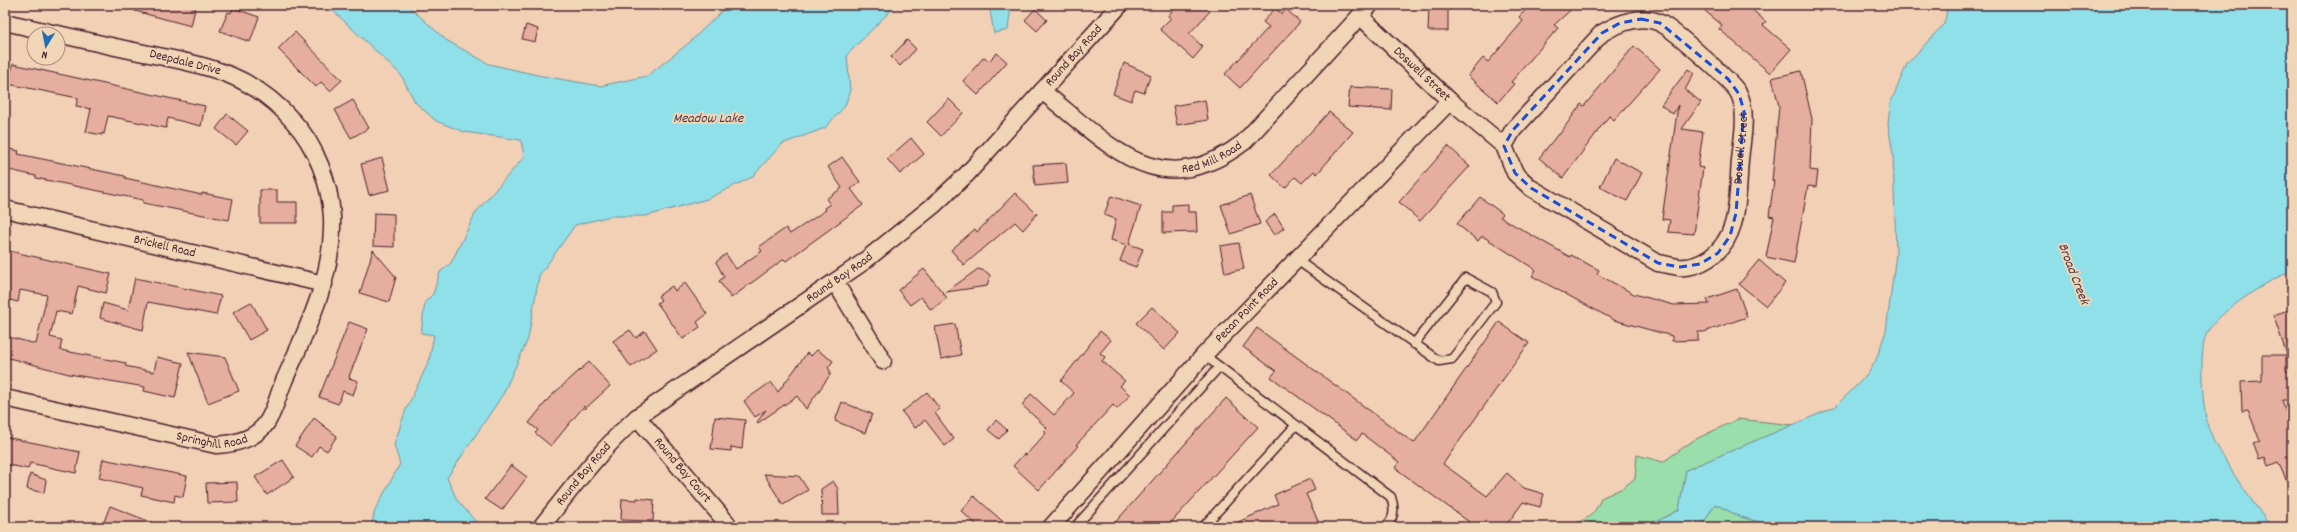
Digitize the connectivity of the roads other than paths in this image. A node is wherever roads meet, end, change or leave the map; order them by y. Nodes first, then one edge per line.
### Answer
1 (1120, 5) edge
2 (1365, 11) edge
3 (5, 22) edge
4 (26, 27) edge
5 (66, 36) edge
6 (1042, 91) junction
7 (1450, 101) junction
8 (1504, 146) junction
9 (5, 210) edge
10 (1297, 260) junction
11 (836, 282) junction
12 (324, 284) junction
13 (1414, 344) junction
14 (1204, 355) junction
15 (883, 361) dead end
16 (1219, 367) junction
17 (5, 398) edge
18 (637, 417) junction
19 (1296, 425) junction
20 (726, 523) dead end
21 (541, 527) edge
22 (1051, 527) edge
23 (1075, 527) edge
24 (1203, 527) edge
25 (1385, 527) edge

1 - 6 street, Round Bay Road
2 - 6 street, Red Mill Road
2 - 7 street, Doswell Street
3 - 4 street, Deepdale Drive
5 - 12 street, Deepdale Drive
6 - 11 street, Round Bay Road
7 - 8 street, Doswell Street
7 - 10 street, Pecan Point Road
8 - 8 street, Doswell Street
9 - 12 street, Brickell Road
10 - 13 lane
10 - 14 street, Pecan Point Road
11 - 15 street
11 - 18 street, Round Bay Road
12 - 17 street, Springhill Road
13 - 13 lane
14 - 16 lane
14 - 22 street, Pecan Point Road
16 - 19 lane
16 - 23 lane
18 - 20 street, Round Bay Court
18 - 21 street, Round Bay Road
19 - 24 lane
19 - 25 lane

